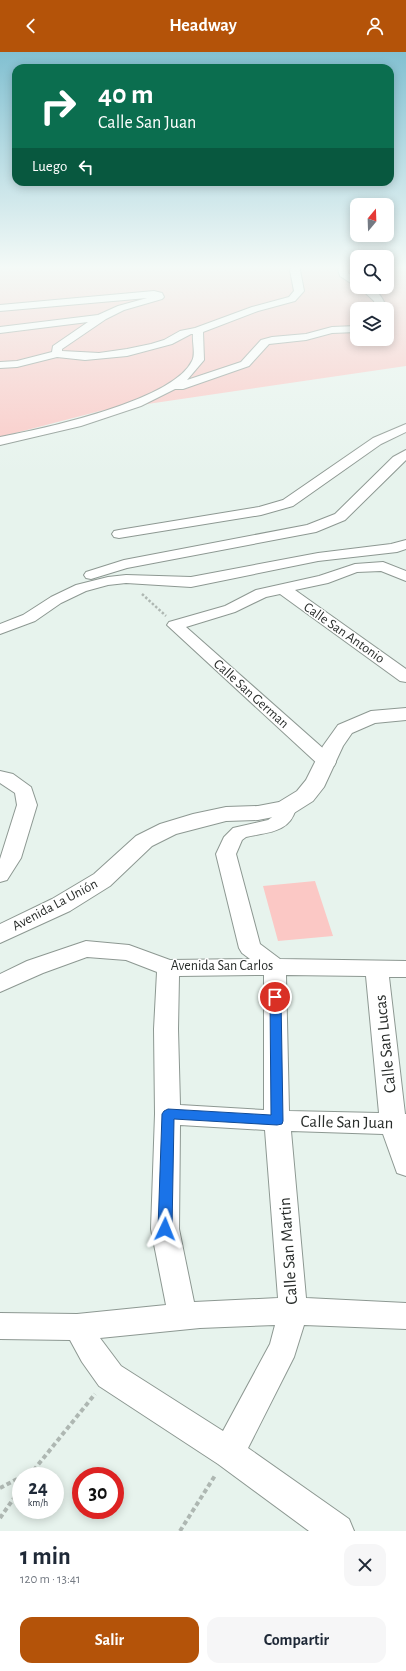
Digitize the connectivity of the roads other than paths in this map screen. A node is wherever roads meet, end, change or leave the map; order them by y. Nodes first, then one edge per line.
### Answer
1 (76, 335) edge
2 (177, 335) edge
3 (198, 335) edge
4 (310, 335) edge
5 (57, 354) junction
6 (0, 365) edge
7 (168, 390) junction
8 (406, 428) edge
9 (0, 441) edge
10 (406, 454) edge
11 (119, 534) dead end
12 (406, 544) edge
13 (406, 577) edge
14 (283, 589) junction
15 (62, 597) junction
16 (0, 629) edge
17 (406, 677) edge
18 (406, 714) edge
19 (327, 762) junction
20 (0, 777) edge
21 (286, 808) junction
22 (0, 874) edge
23 (0, 934) edge
24 (275, 966) junction
25 (168, 968) junction
26 (377, 969) junction
27 (406, 969) edge
28 (0, 984) edge
29 (168, 1114) junction
30 (277, 1121) junction
31 (399, 1124) edge
32 (406, 1164) edge
33 (293, 1311) junction
34 (406, 1316) edge
35 (183, 1317) junction
36 (0, 1326) edge
37 (78, 1327) junction
38 (229, 1453) junction
39 (337, 1531) edge

1 - 5 street
2 - 5 street
3 - 7 street
4 - 7 street
5 - 6 street
7 - 9 street
8 - 11 street
10 - 15 street
12 - 15 street
13 - 14 street
14 - 17 street, Calle San Antonio
14 - 19 street, Calle San German
15 - 16 street
18 - 19 main road, Avenida La Unión
19 - 21 main road, Avenida La Unión
20 - 22 street
21 - 23 main road, Avenida La Unión
21 - 24 street
24 - 25 street, Avenida San Carlos
24 - 26 street, Avenida San Carlos
24 - 30 street, Calle San Martin
25 - 28 street, Avenida San Carlos
25 - 29 street
26 - 27 street, Avenida San Carlos
26 - 31 street, Calle San Lucas
29 - 30 street, Calle San Juan
29 - 35 street
30 - 31 street, Calle San Juan
30 - 33 street, Calle San Martin
31 - 32 street, Calle San Lucas
33 - 34 street
33 - 35 street
33 - 38 street, Calle San Martin
35 - 37 street
36 - 37 street
37 - 38 street
38 - 39 street

